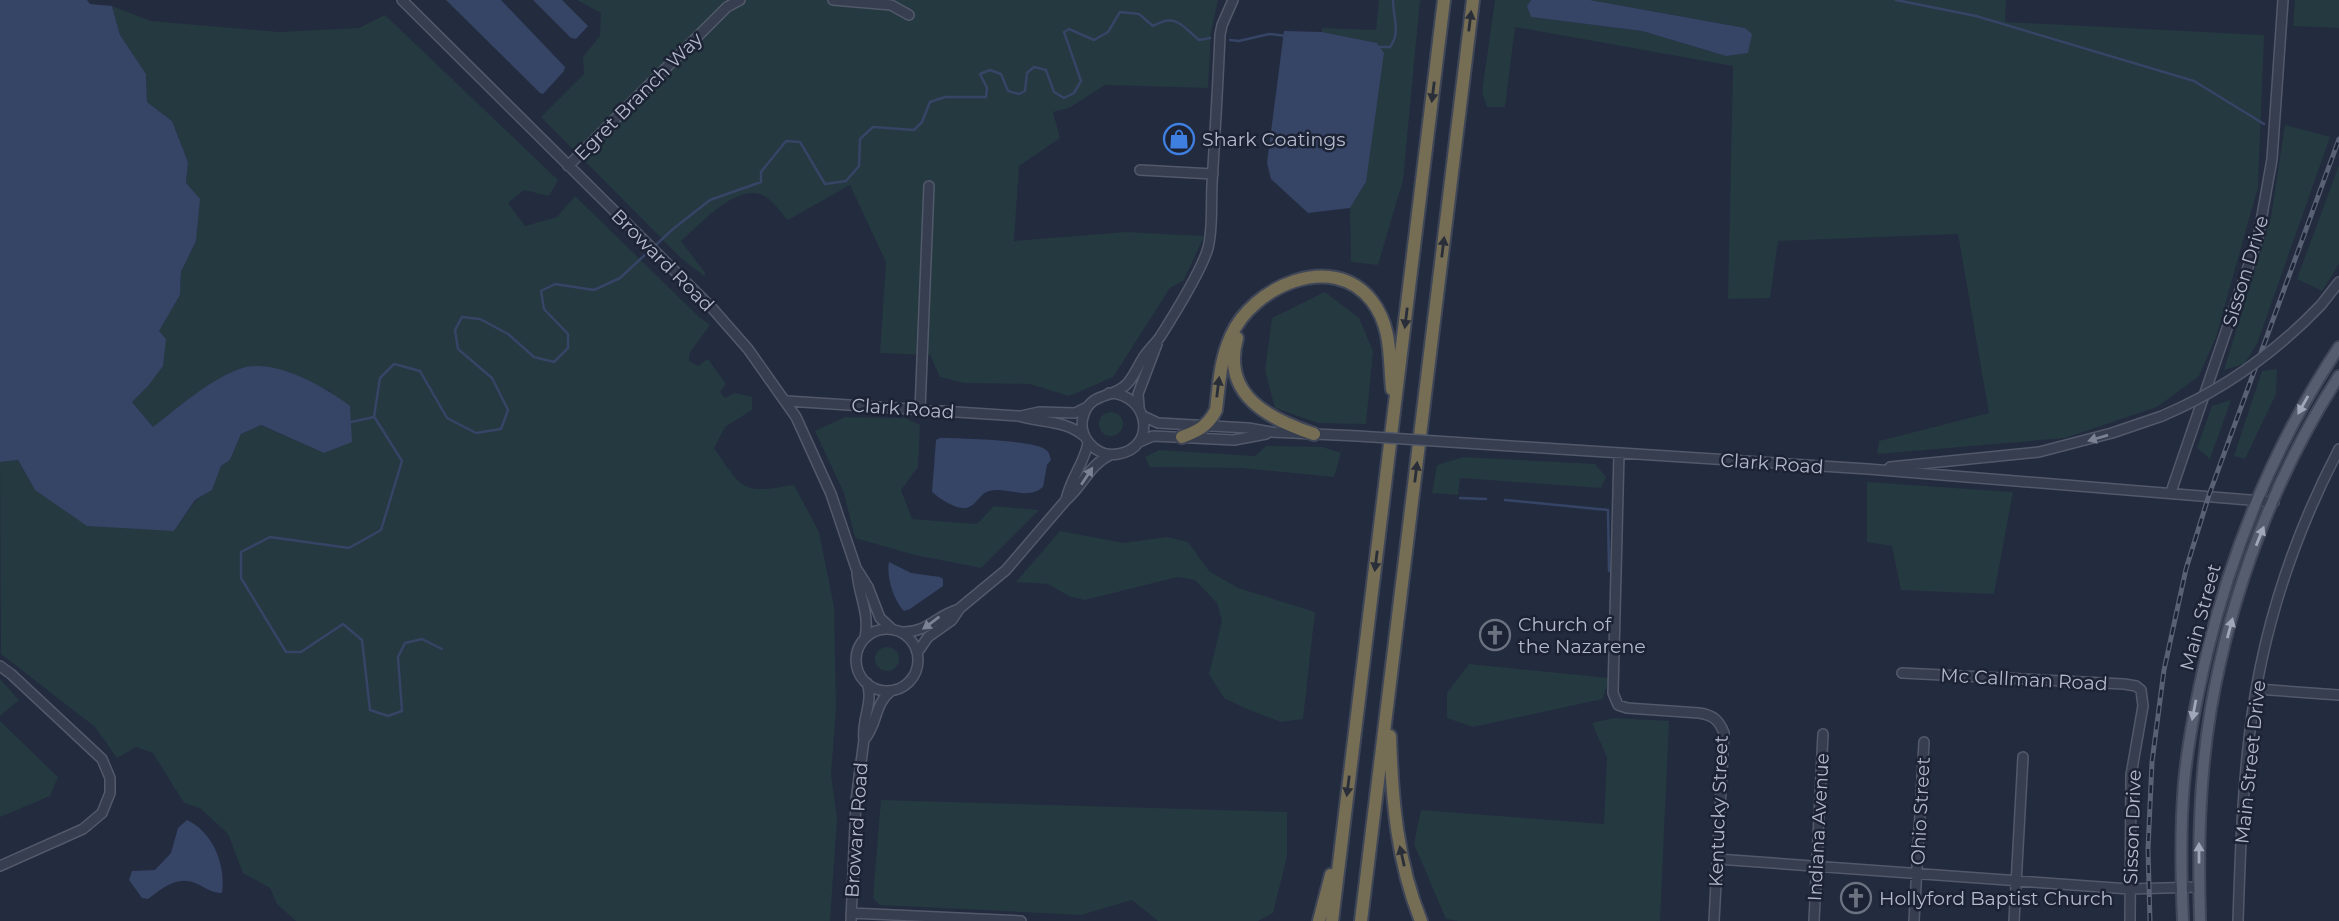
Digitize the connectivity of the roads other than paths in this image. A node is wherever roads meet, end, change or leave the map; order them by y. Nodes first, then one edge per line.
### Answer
1 (402, 0) edge
2 (740, 0) edge
3 (833, 0) edge
4 (1233, 0) edge
5 (1444, 0) edge
6 (1473, 0) edge
7 (2283, 0) edge
8 (909, 15) dead end
9 (568, 166) junction
10 (1140, 170) dead end
11 (1213, 174) junction
12 (929, 186) dead end
13 (2339, 282) edge
14 (1248, 312) junction
15 (1159, 339) junction
16 (2339, 347) edge
17 (2339, 376) edge
18 (1109, 393) junction
19 (787, 401) junction
20 (1087, 407) junction
21 (920, 410) junction
22 (1141, 412) junction
23 (1019, 416) junction
24 (1394, 420) junction
25 (1206, 425) junction
26 (1271, 432) junction
27 (1314, 434) junction
28 (1182, 437) junction
29 (1086, 439) junction
30 (1139, 442) junction
31 (2339, 449) edge
32 (1619, 453) junction
33 (1110, 455) junction
34 (1868, 469) junction
35 (2171, 492) junction
36 (2256, 499) junction
37 (1066, 500) junction
38 (2274, 502) junction
39 (856, 568) junction
40 (960, 608) junction
41 (896, 631) junction
42 (865, 638) junction
43 (917, 653) junction
44 (0, 666) edge
45 (1902, 673) dead end
46 (867, 683) junction
47 (2256, 689) junction
48 (892, 691) junction
49 (2142, 692) joint
50 (1389, 695) junction
51 (2339, 695) edge
52 (1823, 734) dead end
53 (864, 740) junction
54 (1924, 742) dead end
55 (2023, 757) dead end
56 (1340, 844) junction
57 (1717, 859) junction
58 (0, 866) edge
59 (1816, 866) junction
60 (1916, 873) junction
61 (2017, 880) junction
62 (2199, 887) junction
63 (2182, 888) junction
64 (2129, 889) junction
65 (851, 917) edge
66 (1021, 921) edge
67 (1319, 921) edge
68 (1332, 921) edge
69 (1361, 921) edge
70 (1421, 921) edge
71 (1714, 921) edge
72 (1814, 921) edge
73 (1914, 921) edge
74 (2014, 921) edge
75 (2130, 921) edge
76 (2183, 921) edge
77 (2200, 921) edge
78 (2238, 921) edge

1 - 9 street, Broward Road
2 - 9 street, Egret Branch Way
3 - 8 street
4 - 11 street
5 -> 24 highway
50 -> 6 highway
7 - 35 street, Sisson Drive
9 - 19 street, Broward Road
10 - 11 street
11 - 15 street
12 - 21 street
13 -> 34 street, bridge
14 - 24 highway
25 -> 14 highway
14 - 27 highway
15 - 18 street
15 - 22 street
16 -> 36 main road, Main Street
17 - 38 main road, Main Street
18 - 20 street
18 - 22 street
19 - 21 street, Clark Road
19 - 39 street, Broward Road
20 - 23 street, Clark Road
20 - 29 street
21 - 23 street, Clark Road
22 - 25 street, Clark Road
22 - 30 street
23 - 29 street, Clark Road
24 -> 56 highway
25 - 26 street, Clark Road
25 - 28 highway
26 - 27 street, Clark Road
26 - 28 street, Clark Road
27 - 32 street, Clark Road, bridge
28 - 30 street, Clark Road
29 - 33 street
29 - 37 street
30 - 33 street
31 - 47 street, Main Street Drive
32 - 34 street, Clark Road
32 - 57 street, Kentucky Street
37 -> 33 street
34 - 35 street, Clark Road
35 - 36 street, Clark Road
36 - 38 street, Clark Road
36 -> 63 main road, Main Street
37 - 40 street
62 -> 38 main road, Main Street
39 - 41 street, Broward Road
39 - 42 street, Broward Road
40 -> 41 street
40 - 43 street
41 - 42 street
41 - 43 street
42 - 46 street
43 - 48 street
44 - 58 street
45 - 49 street, Mc Callman Road
46 - 48 street
46 - 53 street, Broward Road
47 - 51 street
47 - 78 street, Main Street Drive
48 - 53 street, Broward Road
49 - 64 street, Sisson Drive
50 - 69 highway
70 -> 50 highway
52 - 59 street, Indiana Avenue
53 - 65 street, Broward Road
54 - 60 street, Ohio Street
55 - 61 street
56 - 67 highway
56 - 68 highway
57 - 59 street
57 - 71 street, Kentucky Street
59 - 60 street
59 - 72 street, Indiana Avenue
60 - 61 street
60 - 73 street, Ohio Street
61 - 64 street
61 - 74 street
62 - 63 street
62 - 77 main road, Main Street
63 - 64 street
63 - 76 main road, Main Street
64 - 75 street, Sisson Drive
65 - 66 street

